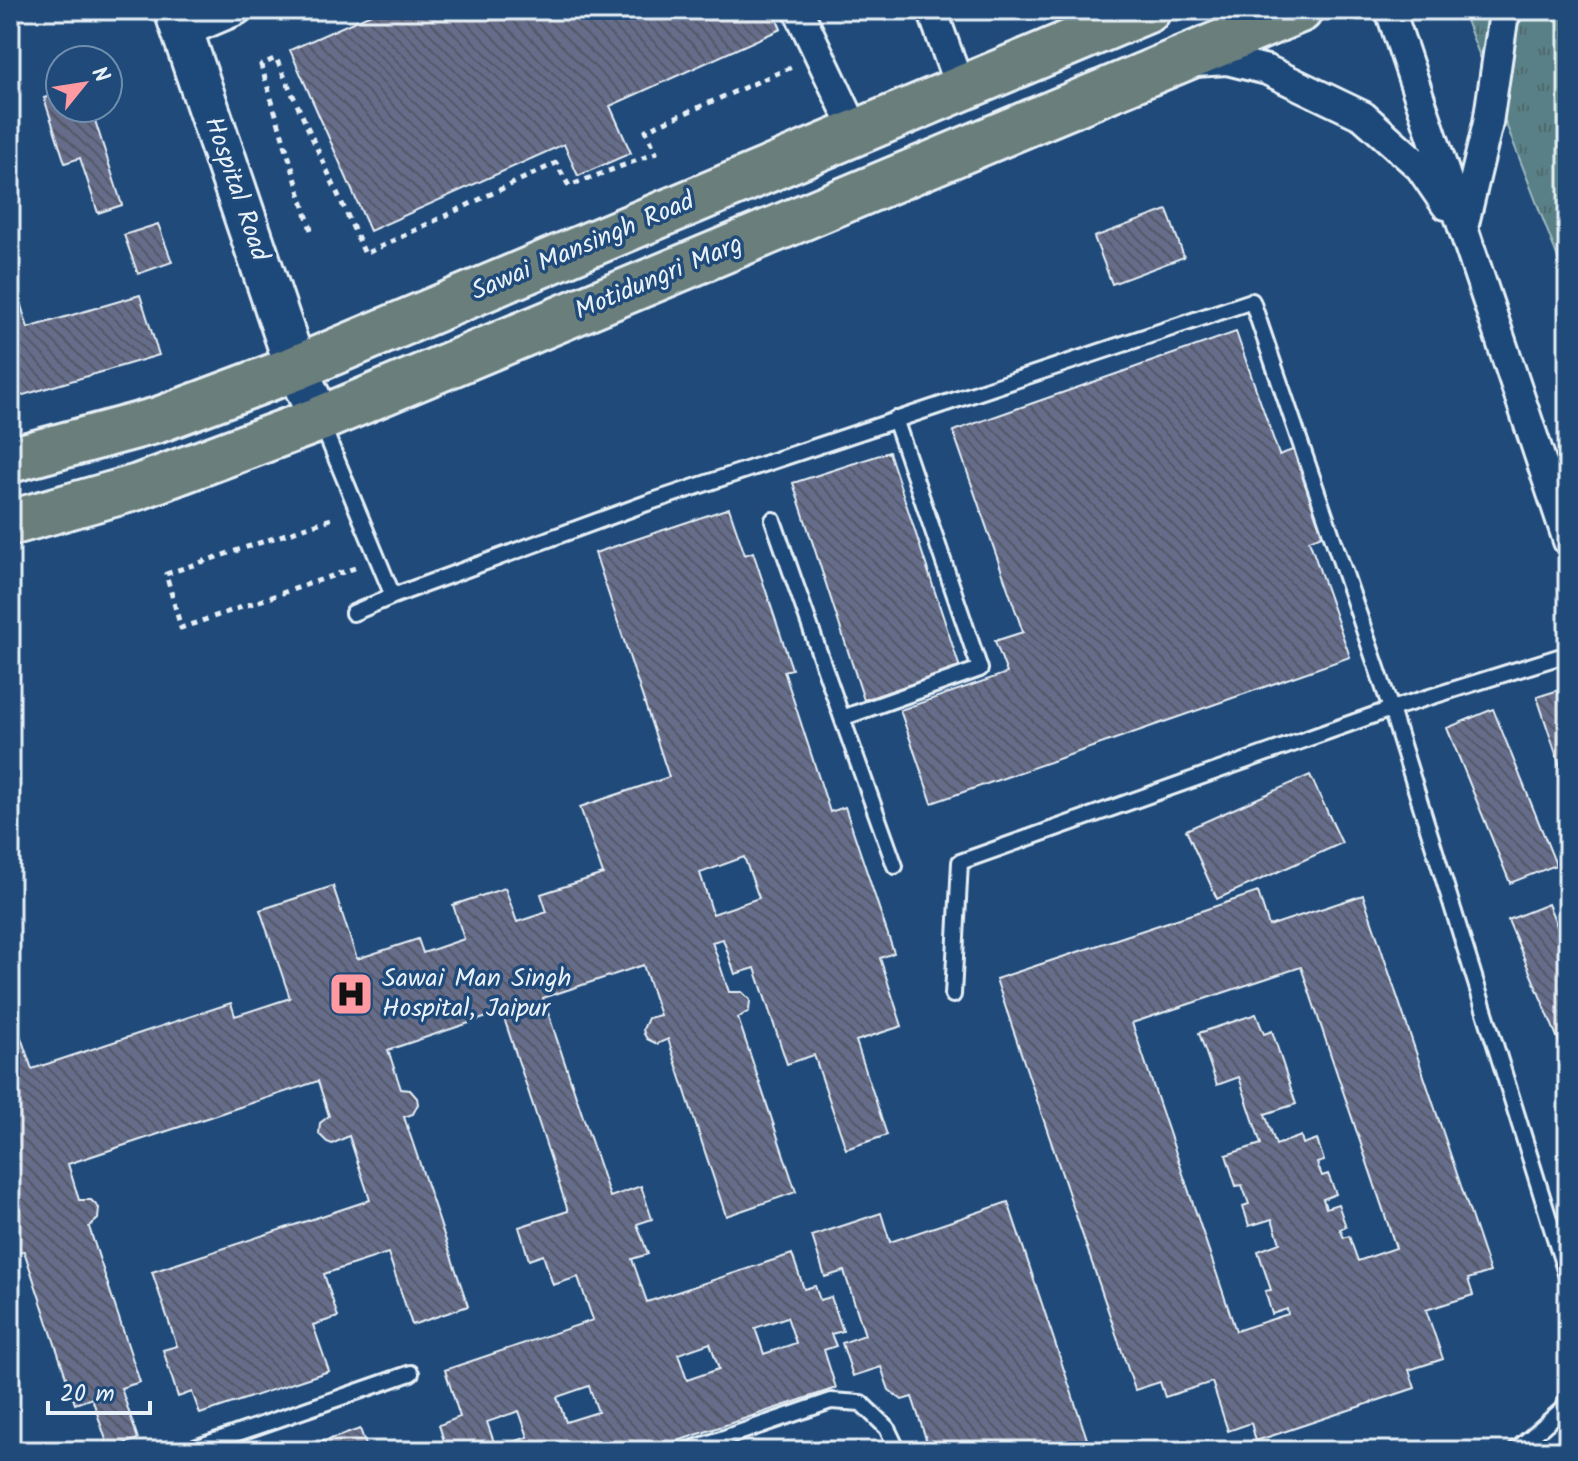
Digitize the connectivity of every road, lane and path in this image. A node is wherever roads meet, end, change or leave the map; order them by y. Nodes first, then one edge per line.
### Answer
1 (237, 10) edge
2 (798, 10) edge
3 (932, 10) edge
4 (1148, 10) edge
5 (1300, 10) edge
6 (1390, 10) edge
7 (1508, 10) edge
8 (179, 21) edge
9 (819, 55) junction
10 (1172, 64) junction
11 (960, 88) junction
12 (856, 132) junction
13 (1463, 228) junction
14 (311, 230) dead end
15 (296, 368) junction
16 (320, 419) junction
17 (895, 419) junction
18 (10, 460) edge
19 (331, 519) dead end
20 (773, 520) dead end
21 (10, 523) edge
22 (1568, 541) edge
23 (378, 560) junction
24 (393, 596) junction
25 (353, 613) dead end
26 (1568, 654) edge
27 (1391, 709) junction
28 (842, 718) junction
29 (895, 866) dead end
30 (953, 995) dead end
31 (1568, 1280) edge
32 (411, 1373) dead end
33 (1568, 1394) edge
34 (186, 1451) edge
35 (686, 1451) edge
36 (898, 1451) edge
37 (1515, 1451) edge

1 - 8 street
2 - 9 street
3 - 11 street
4 - 11 main road, Sawai Mansingh Road
5 - 10 main road, Motidungri Marg
6 - 13 street
7 - 13 street
8 - 15 street, Hospital Road
9 - 12 street
9 - 14 path
10 - 13 street
10 - 16 main road, Motidungri Marg
11 - 12 main road, Sawai Mansingh Road
12 - 15 main road, Sawai Mansingh Road
13 - 22 street
15 - 16 street, Hospital Road
15 - 18 main road, Sawai Mansingh Road
16 - 21 main road, Motidungri Marg
16 - 23 lane
17 - 24 lane
17 - 27 lane
17 - 28 lane
19 - 23 path
20 - 28 lane
23 - 24 lane
24 - 25 lane
26 - 27 lane
27 - 30 lane
27 - 31 lane
28 - 29 lane
32 - 34 lane
33 - 37 lane
35 - 36 lane

